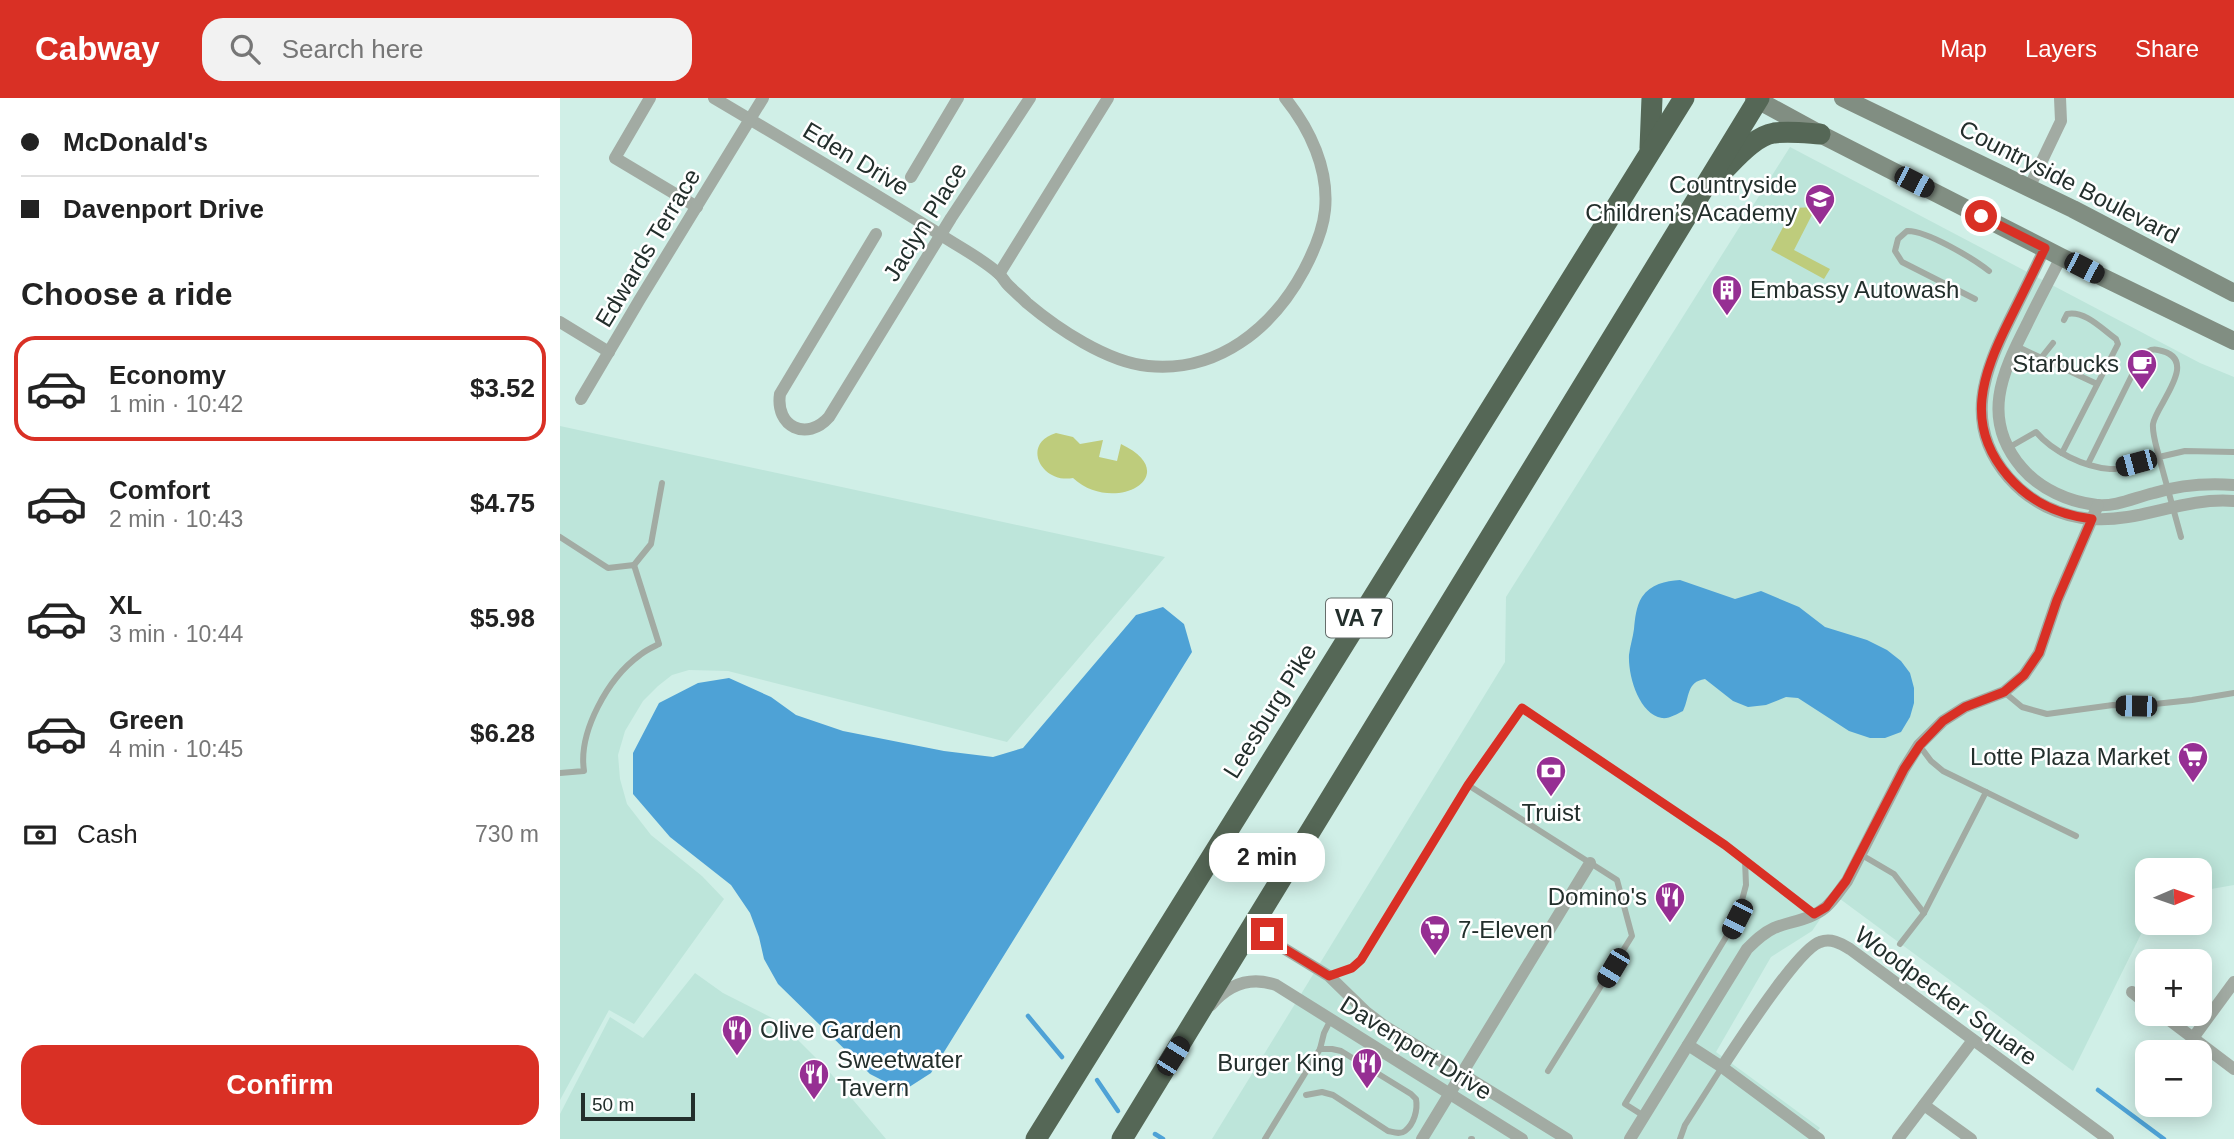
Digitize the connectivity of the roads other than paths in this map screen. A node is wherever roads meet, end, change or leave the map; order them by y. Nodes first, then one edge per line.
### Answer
1 (650, 98) edge
2 (714, 98) edge
3 (763, 98) edge
4 (958, 98) edge
5 (1027, 98) edge
6 (1108, 98) edge
7 (1286, 98) edge
8 (1652, 98) edge
9 (1684, 98) edge
10 (1843, 98) edge
11 (2060, 98) edge
12 (1756, 99) edge
13 (750, 120) junction
14 (1820, 134) junction
15 (1650, 152) junction
16 (911, 177) dead end
17 (1704, 188) junction
18 (2029, 188) junction
19 (697, 207) junction
20 (876, 234) dead end
21 (941, 235) junction
22 (2053, 253) junction
23 (1989, 271) dead end
24 (999, 274) junction
25 (2234, 293) edge
26 (1975, 299) dead end
27 (2064, 320) dead end
28 (560, 322) edge
29 (2234, 341) edge
30 (2053, 343) dead end
31 (2016, 346) junction
32 (609, 352) junction
33 (2041, 358) junction
34 (2097, 384) junction
35 (580, 399) dead end
36 (2008, 448) junction
37 (2234, 452) edge
38 (2062, 453) junction
39 (2159, 457) junction
40 (2088, 464) junction
41 (662, 483) dead end
42 (2234, 485) edge
43 (2168, 489) junction
44 (2234, 501) edge
45 (2098, 505) junction
46 (2173, 506) junction
47 (2092, 519) junction
48 (560, 537) edge
49 (2181, 537) dead end
50 (634, 565) junction
51 (2004, 692) junction
52 (2234, 693) edge
53 (1920, 745) junction
54 (560, 773) edge
55 (1468, 785) junction
56 (1986, 792) junction
57 (2076, 836) dead end
58 (1860, 854) junction
59 (1745, 860) junction
60 (1590, 863) junction
61 (1266, 903) junction
62 (1924, 913) junction
63 (1814, 914) junction
64 (1900, 944) dead end
65 (1329, 976) junction
66 (2234, 982) edge
67 (2132, 992) dead end
68 (2135, 994) edge
69 (1331, 1019) junction
70 (2177, 1026) edge
71 (1186, 1035) junction
72 (2193, 1038) junction
73 (1973, 1040) junction
74 (1688, 1045) junction
75 (1320, 1049) junction
76 (1722, 1067) junction
77 (2234, 1069) edge
78 (1548, 1071) dead end
79 (1462, 1074) junction
80 (1450, 1094) junction
81 (1306, 1095) dead end
82 (1924, 1105) junction
83 (1644, 1116) junction
84 (1801, 1134) edge
85 (1036, 1139) edge
86 (1122, 1139) edge
87 (1265, 1139) edge
88 (1422, 1139) edge
89 (1522, 1139) edge
90 (1567, 1139) edge
91 (1630, 1139) edge
92 (1679, 1139) edge
93 (1819, 1139) edge
94 (1898, 1139) edge
95 (1971, 1139) edge
96 (2108, 1139) edge

1 - 19 street
2 - 13 street, Eden Drive
3 - 13 street, Edwards Terrace
4 - 16 street
5 - 21 street, Jaclyn Place
6 - 24 street
7 - 24 street, Eden Drive
8 - 15 highway
9 - 15 highway, Leesburg Pike / VA 7
10 - 18 street, Countryside Boulevard
11 - 18 street
12 - 14 street
12 - 17 highway, VA 7
13 - 19 street, Edwards Terrace
13 - 21 street, Eden Drive
14 - 17 highway
14 - 22 street
15 - 85 highway, Leesburg Pike / VA 7
17 - 61 highway, VA 7
18 - 25 street, Countryside Boulevard
19 - 32 street, Edwards Terrace
20 - 21 street, Jaclyn Place
21 - 24 street, Eden Drive
22 - 29 street
22 - 31 street
22 - 47 street
23 - 26 lane
27 - 34 lane
28 - 32 street
30 - 33 lane
31 - 33 lane
31 - 36 street
32 - 35 street, Edwards Terrace
33 - 34 lane
34 - 38 lane
36 - 38 lane
36 - 45 street
37 - 39 lane
38 - 40 lane
39 - 40 lane
39 - 40 lane
39 - 43 lane
41 - 50 lane
42 - 43 street
43 - 45 street
43 - 46 lane
44 - 46 street
45 - 47 street
46 - 47 street
46 - 49 lane
47 - 51 street
48 - 50 lane
50 - 54 lane
51 - 52 lane
51 - 53 street
53 - 56 lane
53 - 58 street
55 - 59 lane
55 - 60 lane
55 - 65 lane
56 - 57 lane
56 - 62 lane
58 - 62 lane
58 - 63 street
59 - 63 lane
59 - 83 lane
60 - 78 lane
60 - 79 street
61 - 65 street, Davenport Drive
61 - 71 highway, VA 7
62 - 64 lane
63 - 74 street
65 - 79 street, Davenport Drive
66 - 72 street
67 - 68 street
69 - 71 street, Davenport Drive
69 - 75 lane
69 - 80 street, Davenport Drive
70 - 72 street
71 - 86 highway, VA 7
72 - 77 street
73 - 76 street, Woodpecker Square
73 - 82 street
73 - 96 street, Woodpecker Square
74 - 76 street
74 - 83 street
75 - 81 lane
75 - 87 lane
76 - 84 street
76 - 92 lane
79 - 80 street
79 - 90 street, Davenport Drive
80 - 88 street
80 - 89 street, Davenport Drive
82 - 94 street
82 - 95 street
83 - 91 street
84 - 93 street

